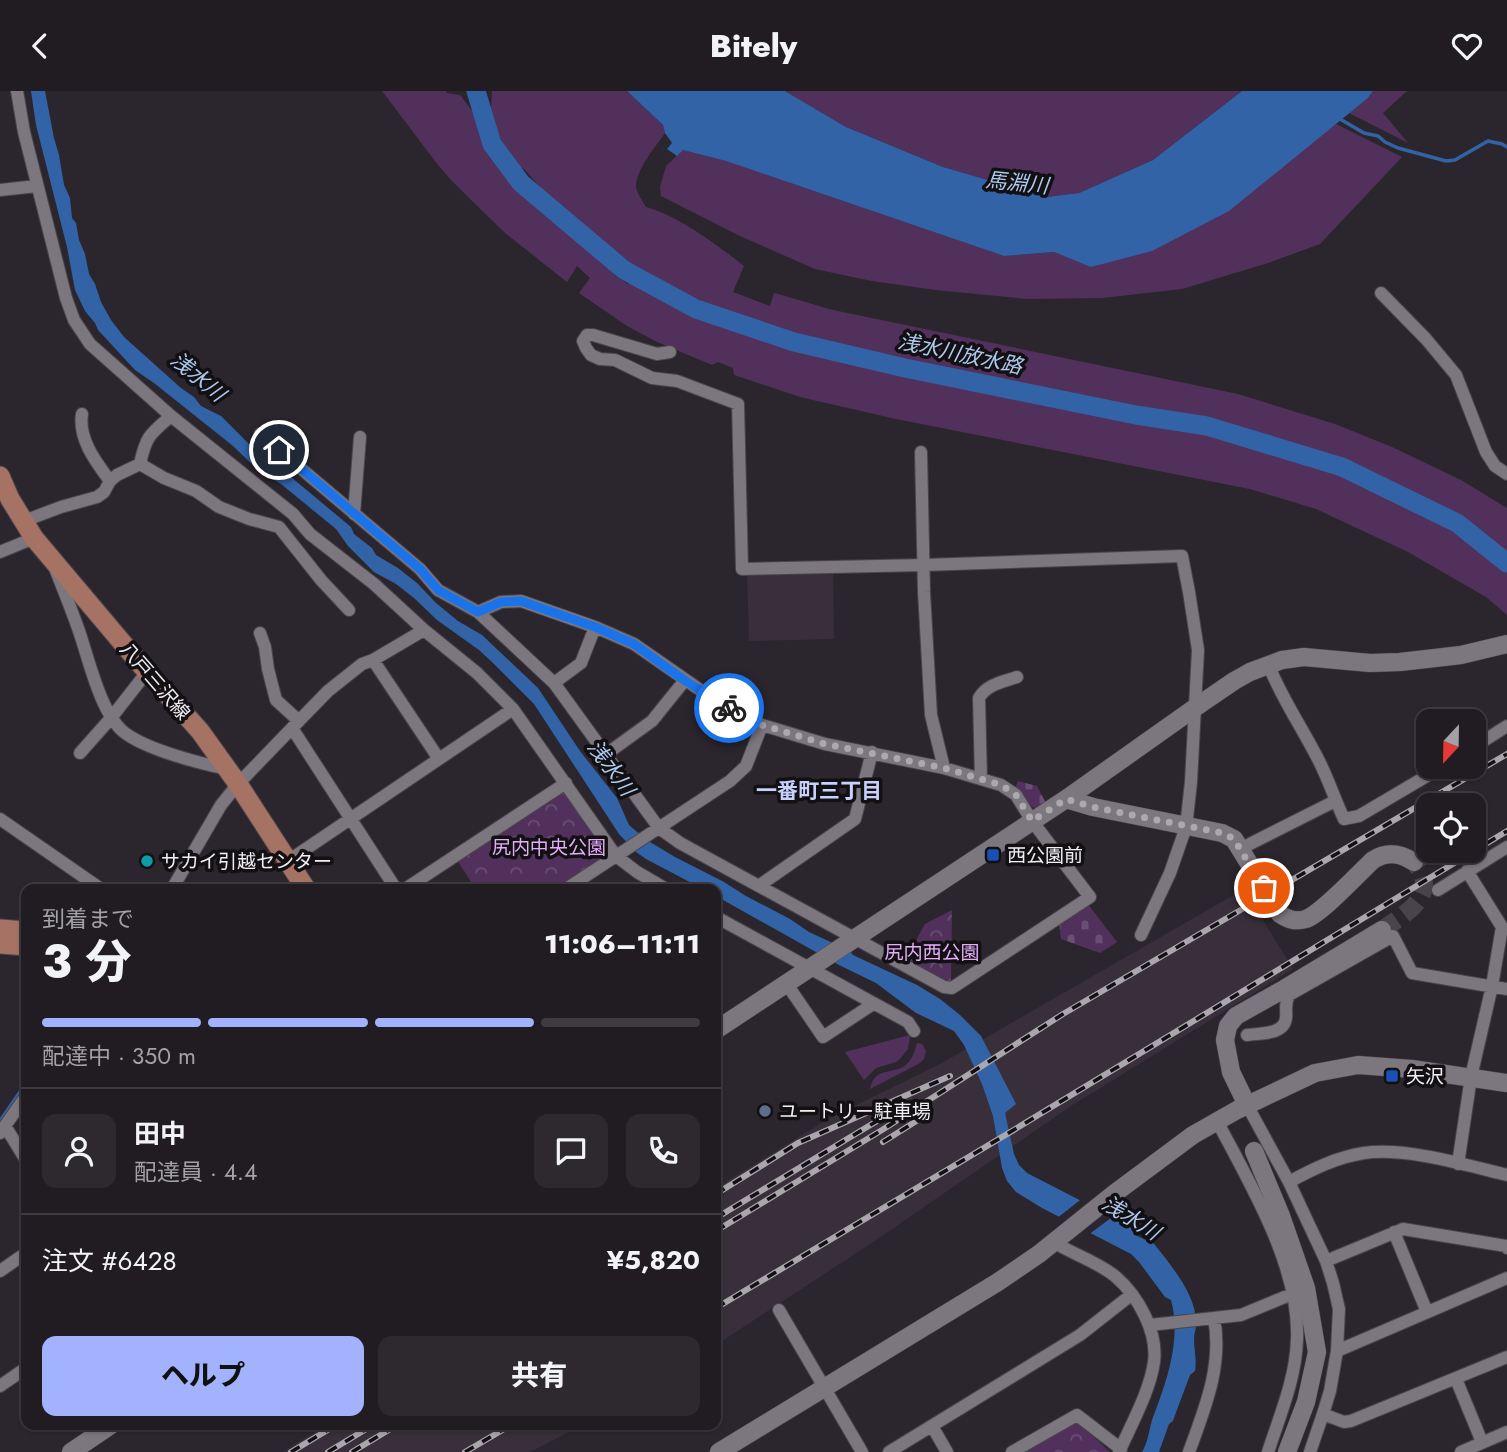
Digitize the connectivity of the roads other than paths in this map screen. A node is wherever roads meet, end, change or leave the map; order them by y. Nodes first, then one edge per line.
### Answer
1 (17, 91) edge
2 (37, 186) junction
3 (0, 190) edge
4 (1381, 293) dead end
5 (670, 352) dead end
6 (82, 414) dead end
7 (171, 416) junction
8 (260, 434) dead end
9 (360, 437) dead end
10 (921, 451) dead end
11 (140, 464) junction
12 (1507, 474) edge
13 (0, 476) edge
14 (110, 481) junction
15 (354, 514) junction
16 (29, 529) junction
17 (0, 552) edge
18 (52, 562) junction
19 (924, 565) junction
20 (349, 610) dead end
21 (478, 612) junction
22 (595, 627) junction
23 (424, 630) junction
24 (260, 633) dead end
25 (1507, 643) edge
26 (373, 660) junction
27 (1268, 664) junction
28 (147, 672) junction
29 (1017, 677) dead end
30 (684, 680) junction
31 (554, 683) junction
32 (1196, 707) junction
33 (513, 709) junction
34 (111, 718) junction
35 (295, 725) junction
36 (762, 725) junction
37 (1507, 726) edge
38 (1486, 739) edge
39 (872, 752) junction
40 (80, 753) dead end
41 (605, 755) junction
42 (439, 759) junction
43 (944, 768) junction
44 (232, 777) junction
45 (981, 779) junction
46 (1422, 779) edge
47 (566, 783) junction
48 (1066, 799) junction
49 (1335, 801) junction
50 (0, 819) edge
51 (352, 819) junction
52 (1032, 821) junction
53 (1186, 827) junction
54 (657, 830) junction
55 (1507, 847) edge
56 (1240, 849) junction
57 (616, 856) junction
58 (288, 860) junction
59 (1414, 862) dead end
60 (1467, 871) junction
61 (93, 884) edge
62 (175, 884) edge
63 (303, 884) edge
64 (393, 884) edge
65 (413, 884) edge
66 (574, 884) edge
67 (657, 884) edge
68 (760, 885) junction
69 (1438, 890) dead end
70 (721, 920) edge
71 (1505, 926) edge
72 (0, 929) edge
73 (1382, 930) tunnel mouth
74 (21, 931) edge
75 (1141, 935) dead end
76 (852, 940) junction
77 (0, 944) edge
78 (21, 946) edge
79 (811, 967) junction
80 (786, 983) junction
81 (1492, 986) junction
82 (1507, 989) edge
83 (873, 1004) junction
84 (721, 1027) edge
85 (914, 1031) dead end
86 (1247, 1035) dead end
87 (1471, 1077) junction
88 (1507, 1083) edge
89 (21, 1103) edge
90 (1247, 1105) junction
91 (1217, 1121) junction
92 (3, 1130) edge
93 (1254, 1151) dead end
94 (21, 1153) edge
95 (1458, 1164) junction
96 (1507, 1175) edge
97 (1289, 1182) junction
98 (1394, 1232) junction
99 (1061, 1237) junction
100 (1507, 1248) edge
101 (21, 1256) edge
102 (1326, 1261) junction
103 (0, 1271) edge
104 (1507, 1279) edge
105 (1292, 1294) junction
106 (1131, 1295) junction
107 (779, 1310) dead end
108 (1427, 1312) junction
109 (1208, 1318) junction
110 (1150, 1325) junction
111 (1337, 1351) junction
112 (1507, 1357) edge
113 (21, 1371) edge
114 (1456, 1379) junction
115 (0, 1386) edge
116 (824, 1388) junction
117 (1323, 1414) junction
118 (932, 1426) junction
119 (104, 1430) edge
120 (1507, 1432) edge
121 (1482, 1442) junction
122 (1120, 1451) edge
123 (71, 1452) edge
124 (719, 1452) edge
125 (862, 1452) edge
126 (889, 1452) edge
127 (947, 1452) edge
128 (1012, 1452) edge
129 (1189, 1452) edge
130 (1268, 1452) edge
131 (1287, 1452) edge
132 (1310, 1452) edge
133 (1461, 1452) edge

1 - 2 street
2 - 3 street
2 - 7 street
4 - 12 street
5 - 19 street
6 - 14 street
7 - 11 street
7 - 23 street
8 - 15 street
9 - 15 street
10 - 19 street
11 - 14 street
11 - 20 street
13 - 16 main road, 八戸三沢線
14 - 16 street
15 - 21 street
16 - 17 street
16 - 18 main road, 八戸三沢線
18 - 28 main road, 八戸三沢線
18 - 34 street
19 - 32 street
19 - 43 street
21 - 22 street
21 - 31 street
22 - 30 street
22 - 31 street
23 - 26 street
23 - 33 street
24 - 35 street
25 - 27 street
26 - 35 street
26 - 42 street
27 - 32 street
27 - 49 street
28 - 34 street
28 - 44 main road, 八戸三沢線
29 - 45 street
30 - 36 street
30 - 41 street
31 - 41 street
32 - 48 street
32 - 53 street
33 - 42 street
33 - 47 street
34 - 40 street
34 - 44 street
35 - 44 street
35 - 51 street
36 - 39 street
36 - 54 street
37 - 38 street
39 - 43 street
39 - 68 street
41 - 54 street
42 - 51 street
43 - 45 street
44 - 58 main road, 八戸三沢線
44 - 62 street
45 - 52 street
46 - 49 street
47 - 57 street
47 - 65 street
48 - 52 street
48 - 53 street
49 - 56 street
50 - 61 street
51 - 58 street
51 - 64 street
52 - 76 street
52 - 76 street
53 - 56 street
53 - 75 street
54 - 57 street
54 - 68 street
55 - 60 street
56 - 59 street
57 - 66 street
57 - 67 street
58 - 63 main road, 八戸三沢線
60 - 69 street
60 - 71 street
68 - 76 street
70 - 79 street
71 - 81 street
72 - 74 main road
73 - 90 street
76 - 79 street
77 - 78 main road
79 - 80 street
79 - 83 street
80 - 83 street
80 - 84 street
81 - 82 street
81 - 86 street
81 - 87 street
83 - 85 street
87 - 88 street
87 - 90 street
87 - 95 street
89 - 92 street
90 - 91 street
90 - 97 street
91 - 99 street
91 - 105 street
92 - 94 street
93 - 131 street
95 - 96 street
95 - 97 street
97 - 102 street
98 - 100 street
98 - 102 street
98 - 108 street
99 - 106 street
99 - 116 street
101 - 103 street
102 - 111 street
104 - 108 street
105 - 109 street
105 - 130 street
106 - 110 street
106 - 118 street
107 - 116 street
108 - 111 street
109 - 110 street
109 - 129 street
110 - 122 street
111 - 117 street
112 - 114 street
113 - 115 street
114 - 117 street
114 - 121 street
116 - 124 street
116 - 125 street
117 - 132 street
118 - 126 street
118 - 127 street
119 - 123 street
120 - 121 street
121 - 133 street
122 - 128 street

